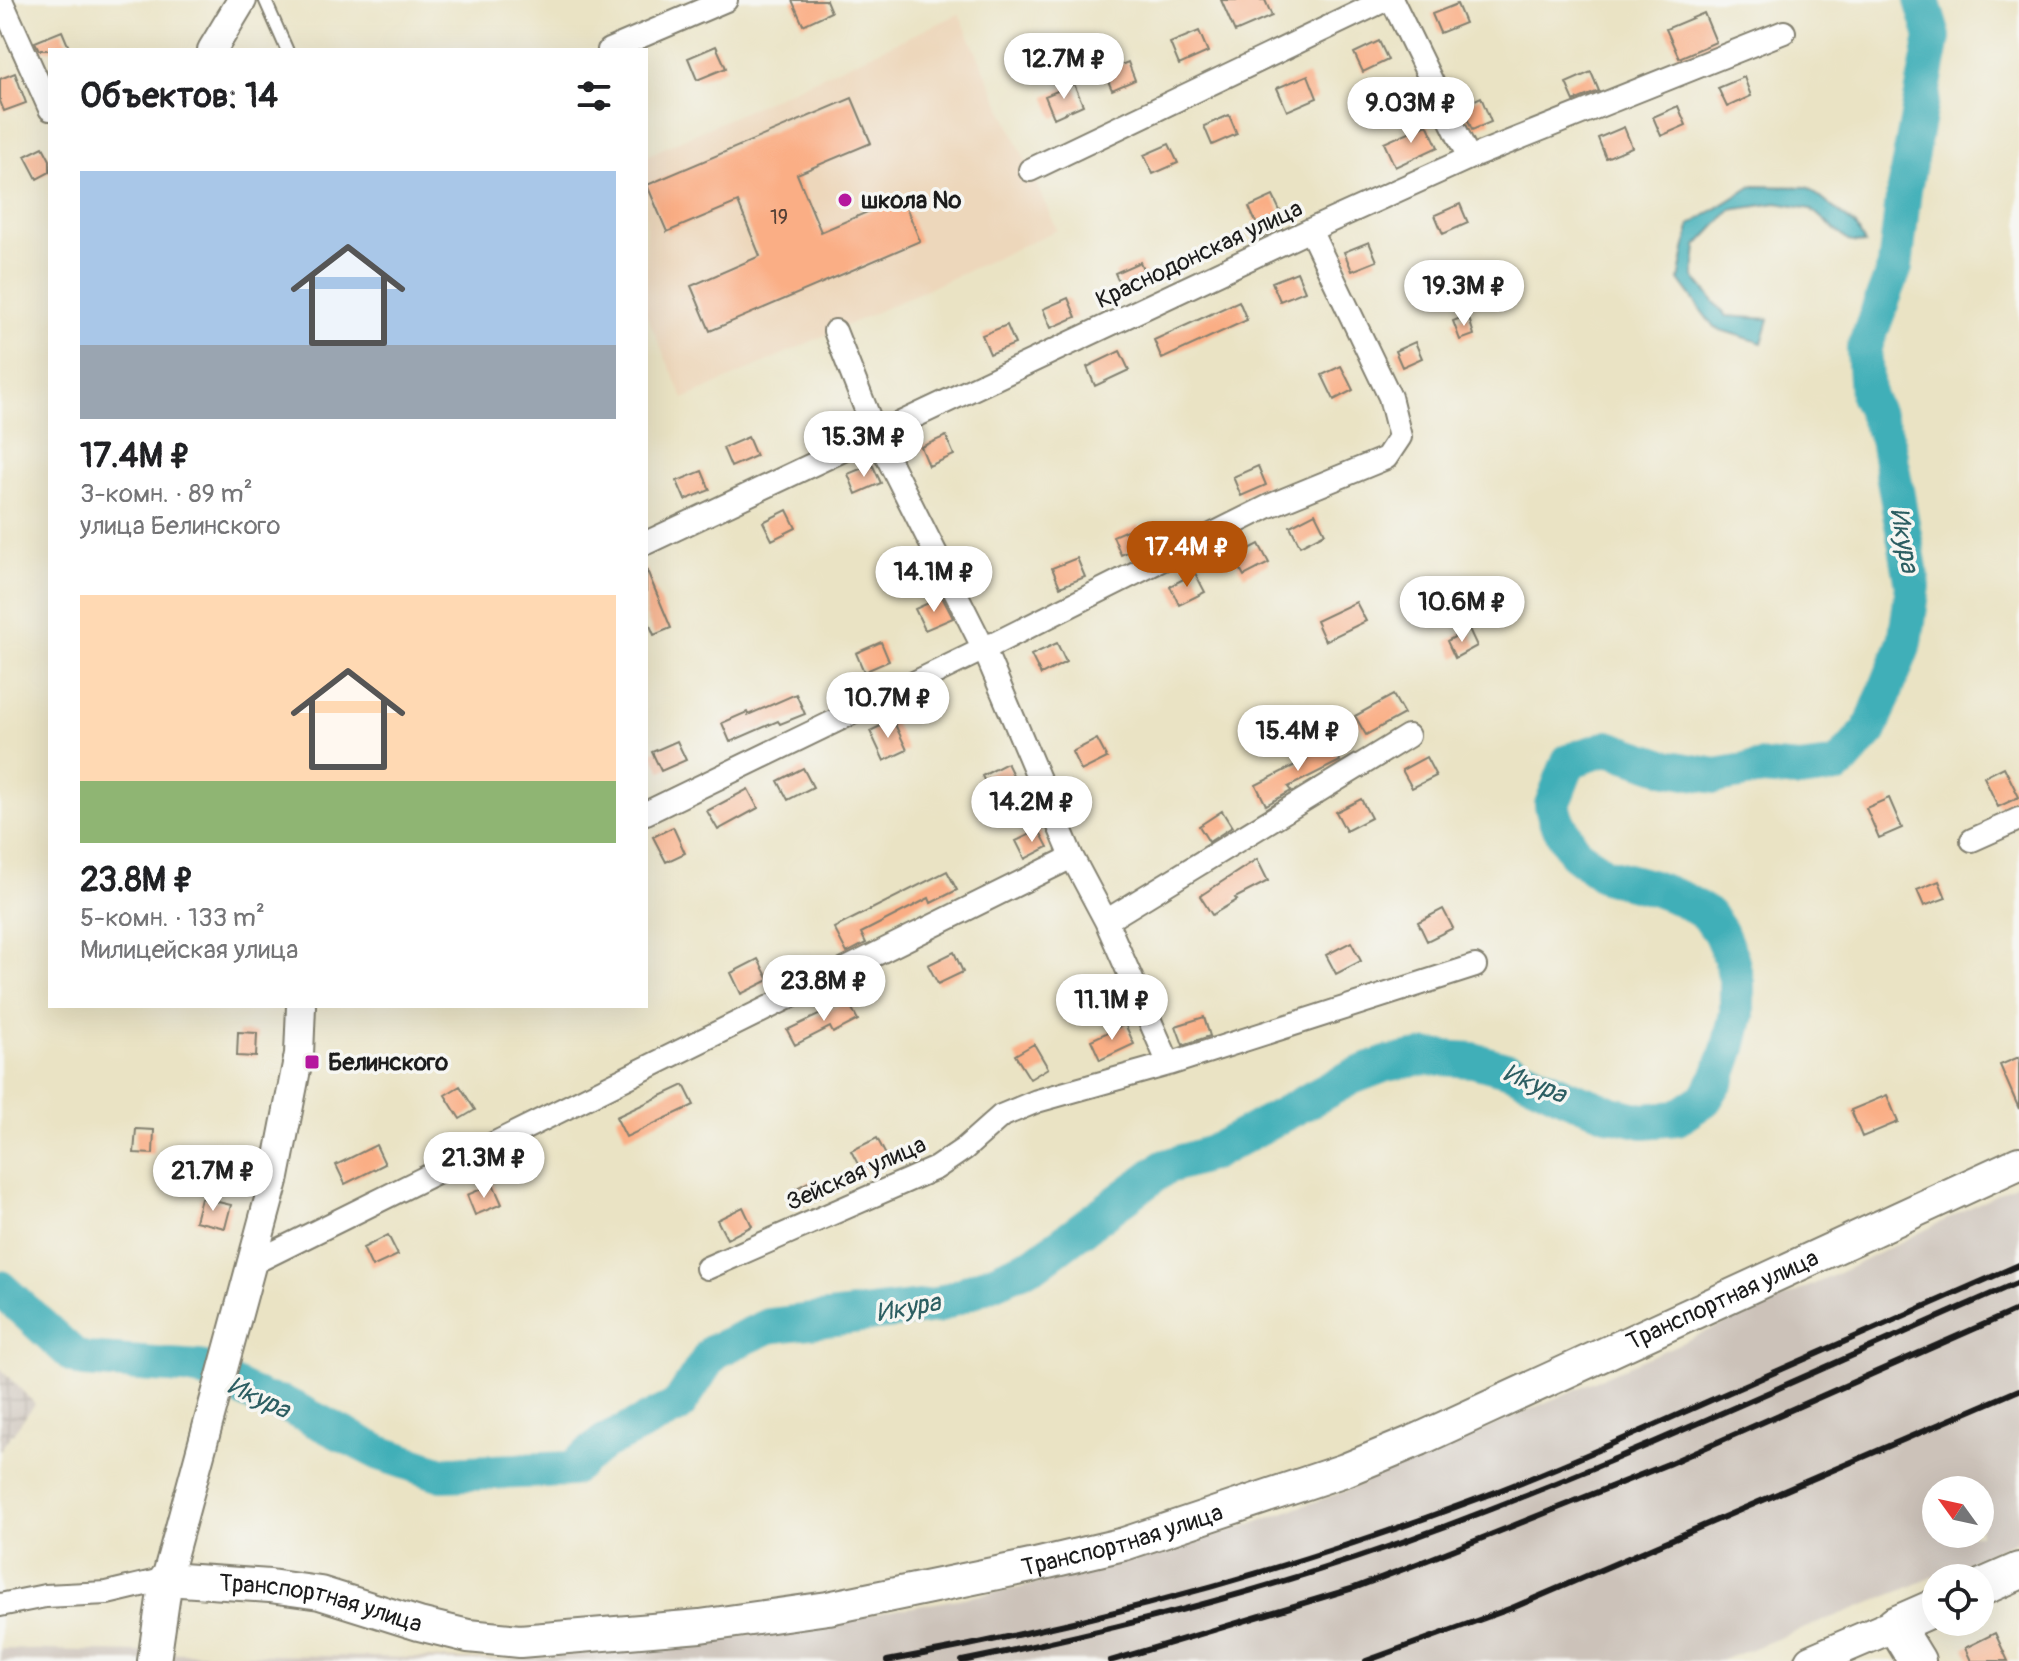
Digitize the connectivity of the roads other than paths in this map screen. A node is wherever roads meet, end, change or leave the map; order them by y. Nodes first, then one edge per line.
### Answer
1 (1, 0) edge
2 (242, 0) edge
3 (265, 0) edge
4 (726, 0) edge
5 (1385, 0) edge
6 (1392, 0) edge
7 (1784, 32) dead end
8 (213, 48) edge
9 (286, 48) edge
10 (614, 48) edge
11 (48, 105) edge
12 (1469, 158) junction
13 (1030, 170) dead end
14 (1310, 230) junction
15 (835, 331) dead end
16 (876, 435) junction
17 (648, 542) edge
18 (984, 649) junction
19 (1408, 736) dead end
20 (648, 812) edge
21 (2019, 819) edge
22 (1972, 840) dead end
23 (1072, 857) junction
24 (1106, 921) junction
25 (1475, 966) dead end
26 (301, 1008) edge
27 (1169, 1064) junction
28 (2019, 1163) edge
29 (251, 1264) junction
30 (707, 1268) dead end
31 (2019, 1571) edge
32 (166, 1579) junction
33 (1994, 1582) edge
34 (0, 1605) edge
35 (1922, 1613) edge
36 (1895, 1625) junction
37 (154, 1661) edge
38 (1811, 1661) edge
39 (1917, 1661) edge

1 - 11 street
2 - 8 street
3 - 9 lane
4 - 10 street
5 - 13 street
6 - 12 street
7 - 12 street, Краснодонская улица
12 - 14 street, Краснодонская улица
14 - 16 street, Краснодонская улица
14 - 18 street
15 - 16 street
16 - 17 street, Краснодонская улица
16 - 18 street
18 - 20 street
18 - 23 street
19 - 24 street
21 - 22 street
23 - 24 street
23 - 29 street
24 - 27 street
25 - 27 street, Зейская улица
26 - 29 street
27 - 30 street, Зейская улица
28 - 32 main road, Транспортная улица
29 - 32 street
31 - 33 main road
32 - 34 street
32 - 37 main road
35 - 36 main road
36 - 38 main road
36 - 39 main road

